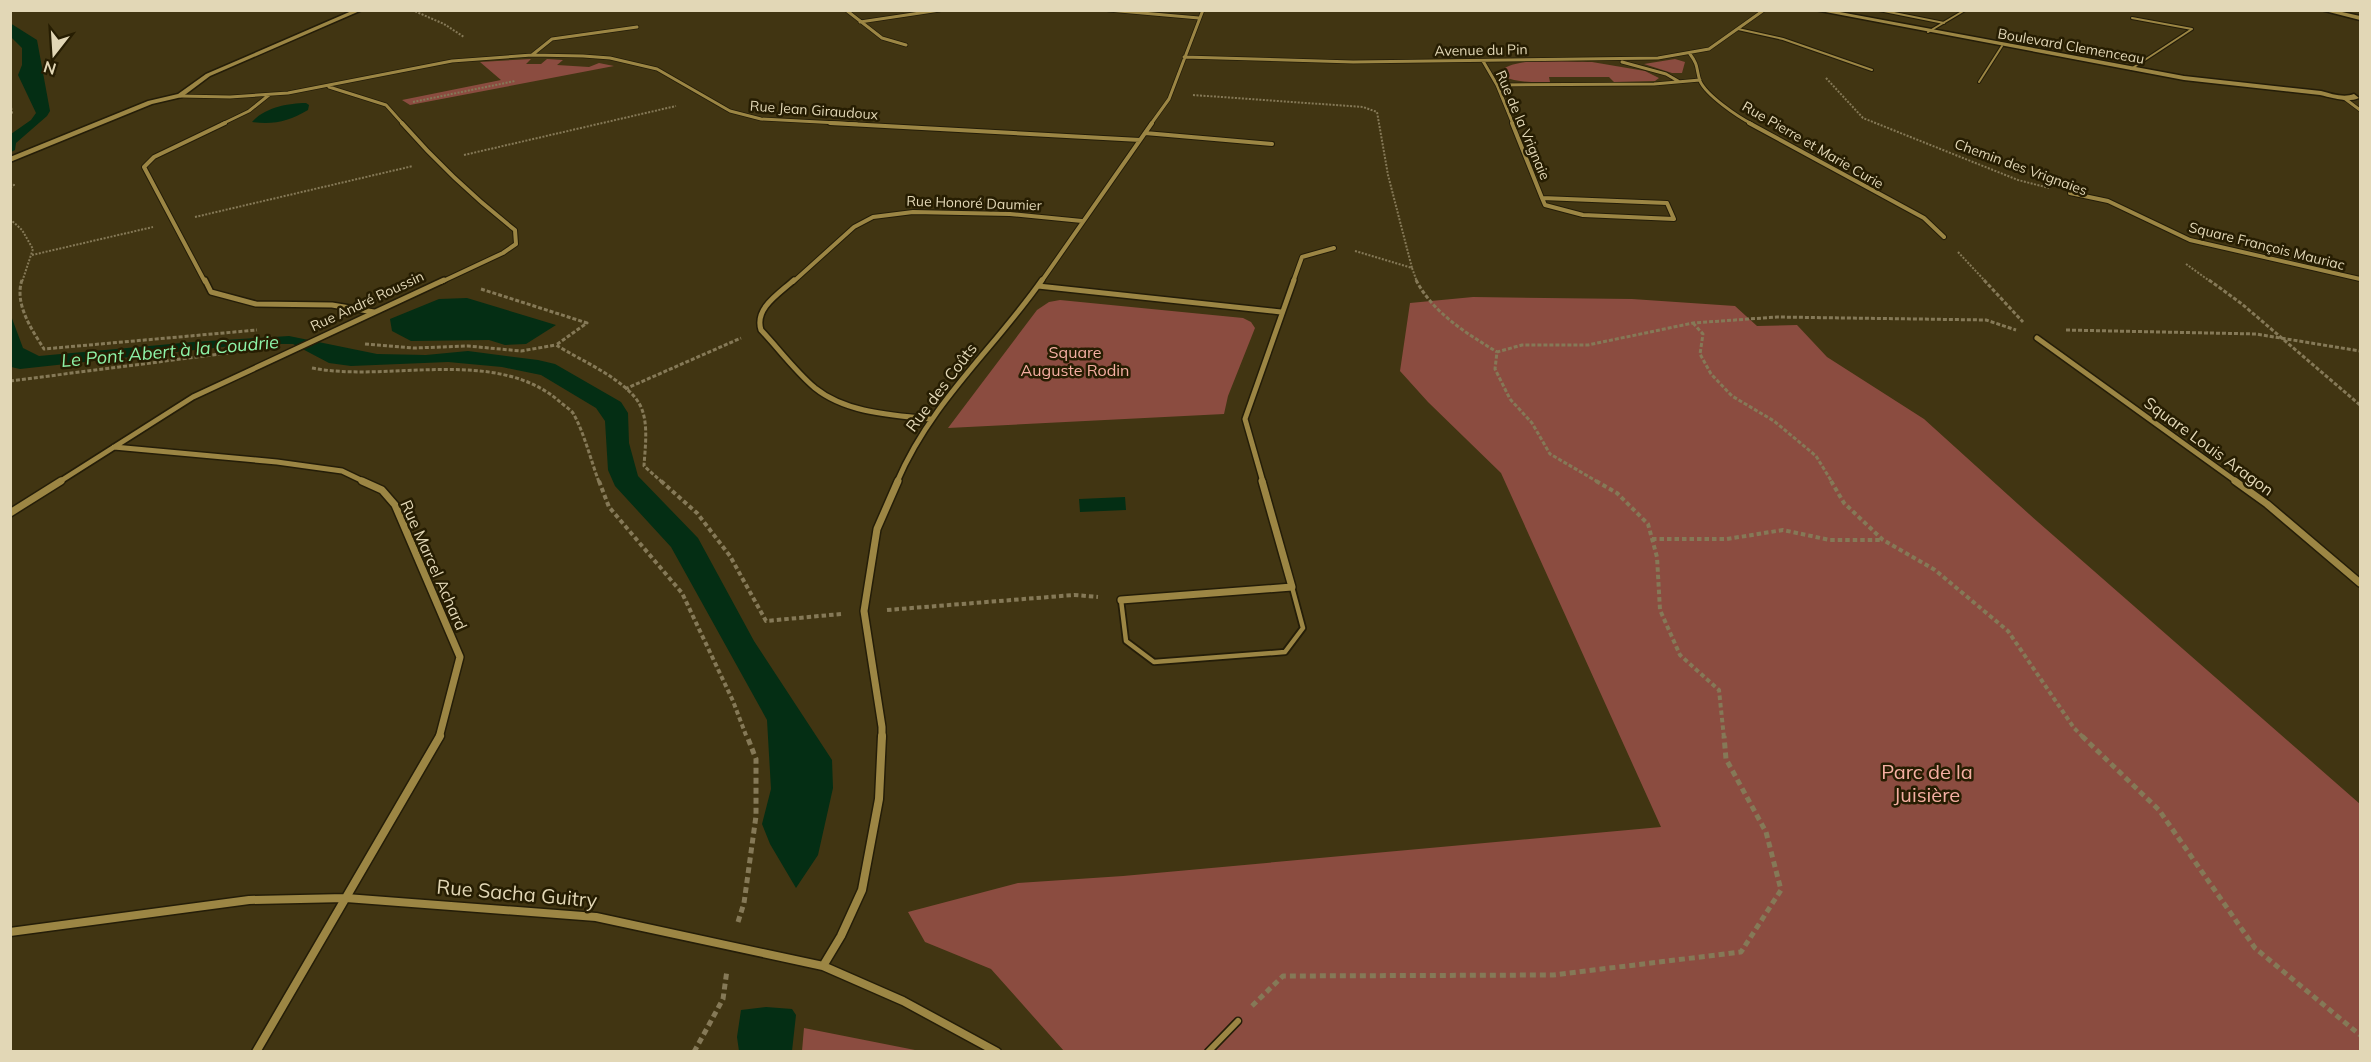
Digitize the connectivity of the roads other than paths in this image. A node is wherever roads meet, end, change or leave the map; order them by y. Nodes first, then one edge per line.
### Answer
1 (360, 10) edge
2 (846, 10) edge
3 (940, 10) edge
4 (1108, 10) edge
5 (1203, 10) edge
6 (1764, 10) edge
7 (1817, 10) edge
8 (1879, 10) edge
9 (1965, 10) edge
10 (2323, 10) edge
11 (1199, 18) junction
12 (2132, 18) dead end
13 (2361, 18) edge
14 (860, 22) junction
15 (1944, 23) junction
16 (637, 27) dead end
17 (1738, 29) junction
18 (1929, 32) junction
19 (906, 45) dead end
20 (2002, 46) junction
21 (1690, 54) junction
22 (532, 55) junction
23 (1184, 57) junction
24 (1613, 59) junction
25 (1483, 61) junction
26 (2131, 69) junction
27 (1872, 70) dead end
28 (1700, 80) junction
29 (1680, 82) junction
30 (1979, 82) dead end
31 (1497, 85) junction
32 (327, 87) junction
33 (2322, 93) junction
34 (269, 95) junction
35 (180, 96) junction
36 (2357, 96) edge
37 (2344, 98) junction
38 (2361, 110) edge
39 (1145, 134) junction
40 (1140, 140) junction
41 (1272, 144) dead end
42 (10, 160) edge
43 (2070, 193) road end
44 (1542, 198) junction
45 (1082, 221) junction
46 (1944, 237) road end
47 (1334, 248) road end
48 (2361, 279) edge
49 (1038, 286) junction
50 (374, 312) junction
51 (1281, 312) junction
52 (2037, 338) road end
53 (930, 419) junction
54 (114, 447) junction
55 (10, 513) edge
56 (2361, 583) edge
57 (1292, 587) junction
58 (1121, 600) joint
59 (346, 898) junction
60 (10, 932) edge
61 (823, 966) junction
62 (1238, 1021) road end
63 (256, 1052) edge
64 (997, 1052) edge
65 (1208, 1052) edge

1 - 35 main road
2 - 14 street
3 - 14 street
4 - 11 street
5 - 11 street, Rue des Coûts
6 - 17 street, Avenue du Pin
7 - 18 main road, Boulevard Clemenceau
8 - 15 lane
9 - 15 lane
10 - 13 main road
11 - 23 street, Rue des Coûts
12 - 26 lane
14 - 19 street
15 - 18 lane
16 - 22 street
17 - 21 street, Avenue du Pin
17 - 27 lane
18 - 20 main road, Boulevard Clemenceau
20 - 26 main road, Boulevard Clemenceau
20 - 30 lane
21 - 24 street, Avenue du Pin
21 - 28 street, Rue Pierre et Marie Curie
22 - 32 street, Rue Jean Giraudoux
22 - 40 street, Rue Jean Giraudoux
23 - 25 street, Avenue du Pin
23 - 39 street, Rue des Coûts
24 - 25 street, Avenue du Pin
24 - 29 street
25 - 31 street, Rue de la Vrignaie
26 - 33 main road, Boulevard Clemenceau
28 - 29 street
28 - 46 street, Rue Pierre et Marie Curie
29 - 31 street
31 - 44 street, Rue de la Vrignaie
32 - 34 street, Rue Jean Giraudoux
32 - 50 street, Rue André Roussin
33 - 36 main road, Boulevard Clemenceau
33 - 37 main road, Boulevard Clemenceau
34 - 35 street, Rue Jean Giraudoux
34 - 50 street
35 - 42 main road
36 - 37 main road, Boulevard Clemenceau
37 - 38 street
39 - 40 street, Rue des Coûts
39 - 41 street
40 - 45 street, Rue des Coûts
43 - 48 street, Square François Mauriac
44 - 44 street, Rue de la Vrignaie
45 - 49 street, Rue des Coûts
45 - 53 street, Rue Honoré Daumier
47 - 51 street
49 - 51 street
49 - 53 street, Rue des Coûts
50 - 54 street, Rue André Roussin
51 - 57 street
52 - 56 street, Square Louis Aragon
53 - 61 street, Rue des Coûts
54 - 55 street, Rue André Roussin
54 - 59 street, Rue Marcel Achard
57 - 58 street
57 - 58 lane
59 - 60 street, Rue Sacha Guitry
59 - 61 street, Rue Sacha Guitry
59 - 63 street, Rue Marcel Achard
61 - 64 street, Rue Sacha Guitry
62 - 65 lane

